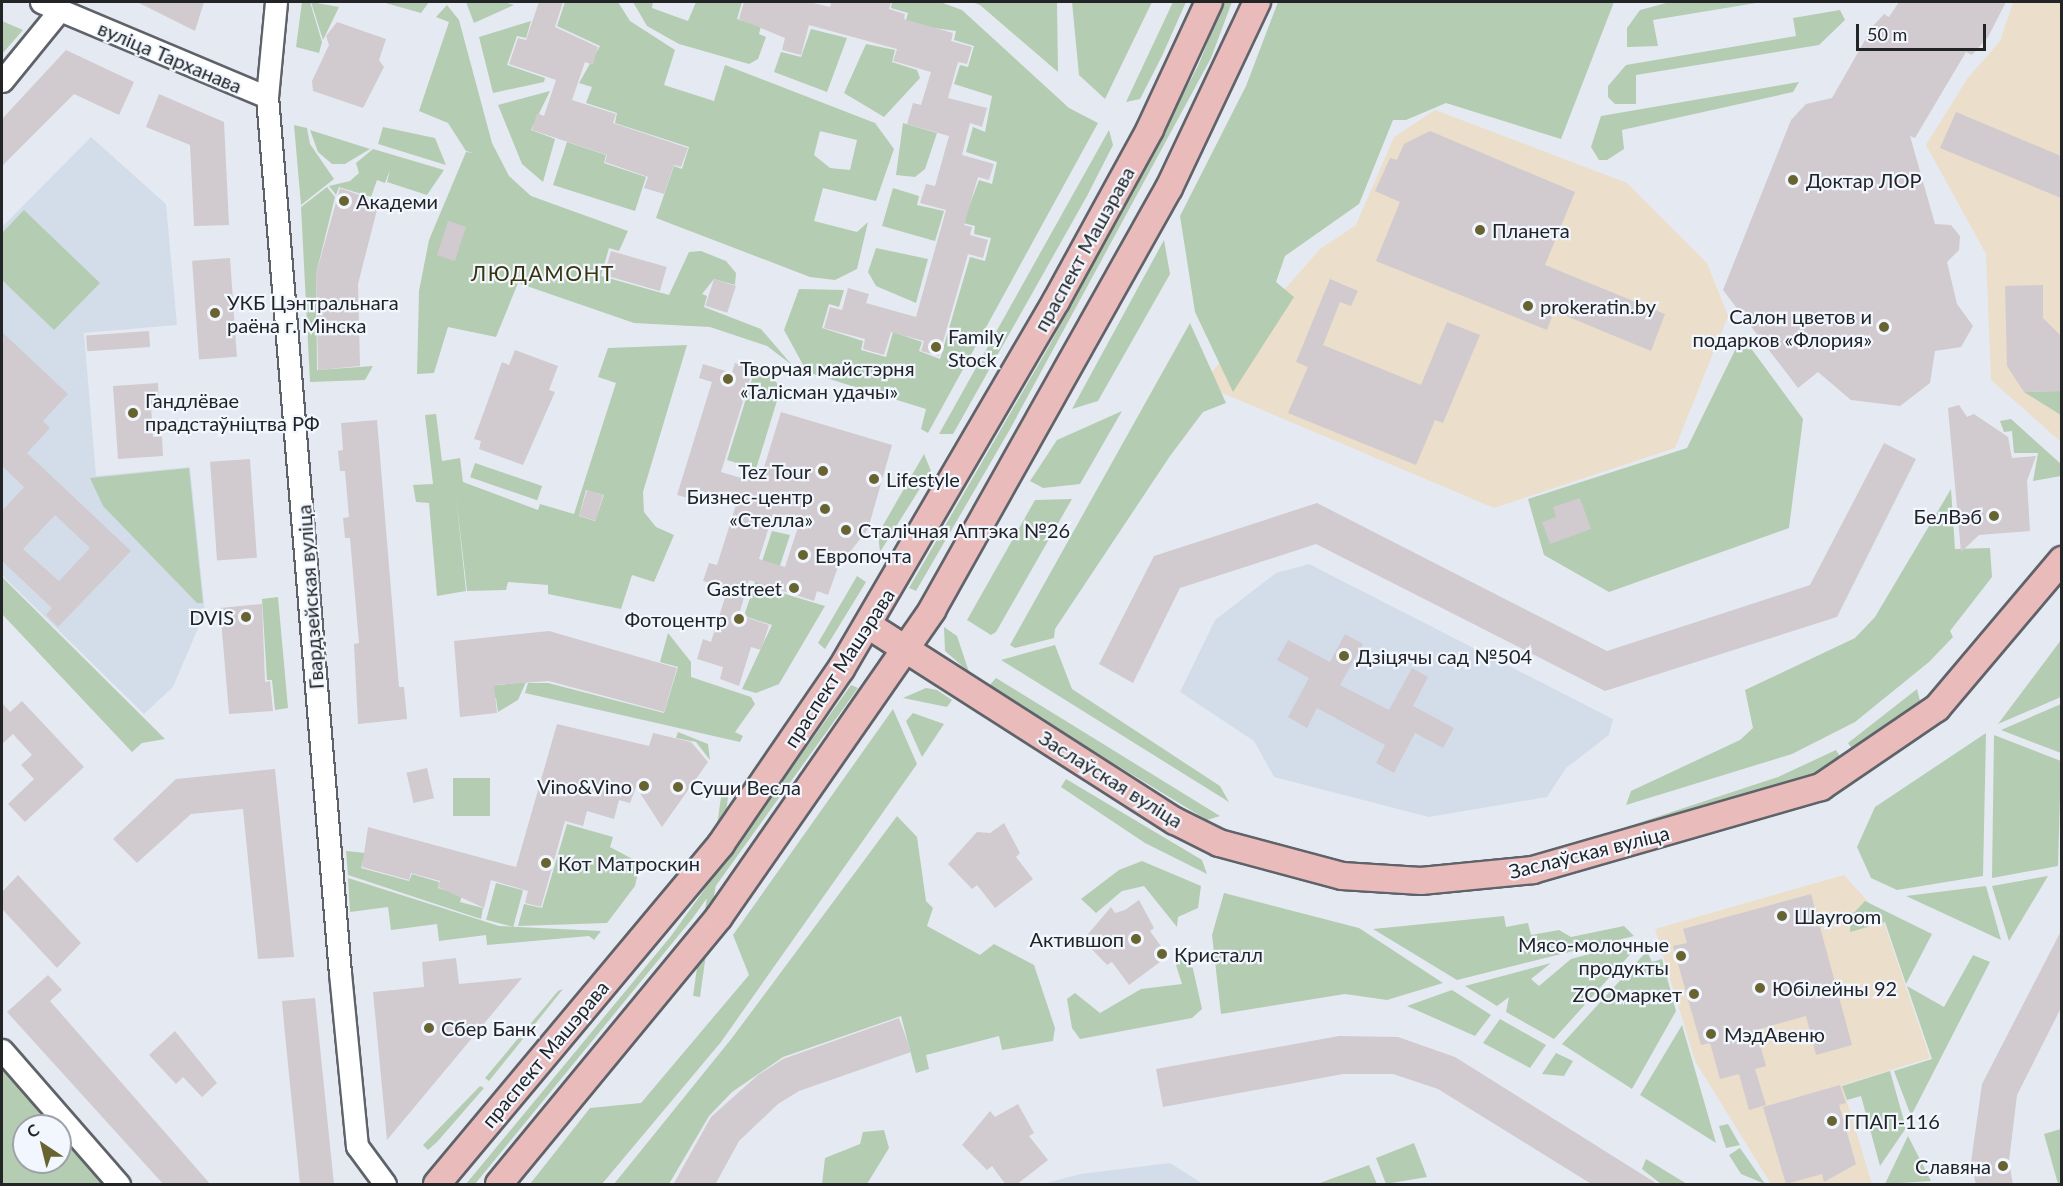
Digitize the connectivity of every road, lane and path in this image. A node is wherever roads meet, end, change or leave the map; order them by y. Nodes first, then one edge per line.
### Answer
1 (40, 2) edge
2 (276, 2) edge
3 (1209, 2) edge
4 (1257, 2) edge
5 (60, 10) junction
6 (2, 81) edge
7 (267, 97) junction
8 (2061, 560) edge
9 (868, 625) junction
10 (906, 650) junction
11 (2, 1050) edge
12 (117, 1183) edge
13 (385, 1185) edge
14 (437, 1185) edge
15 (499, 1185) edge

1 - 5 street, вуліца Тарханава
2 - 7 street, Гвардзейская вуліца
3 - 9 main road, праспект Машэрава
4 - 10 main road
5 - 6 street
5 - 7 street, вуліца Тарханава
7 - 13 street, Гвардзейская вуліца
8 - 10 main road, Заслаўская вуліца
9 - 10 main road, Заслаўская вуліца
9 - 14 main road, праспект Машэрава
10 - 15 main road
11 - 12 street

